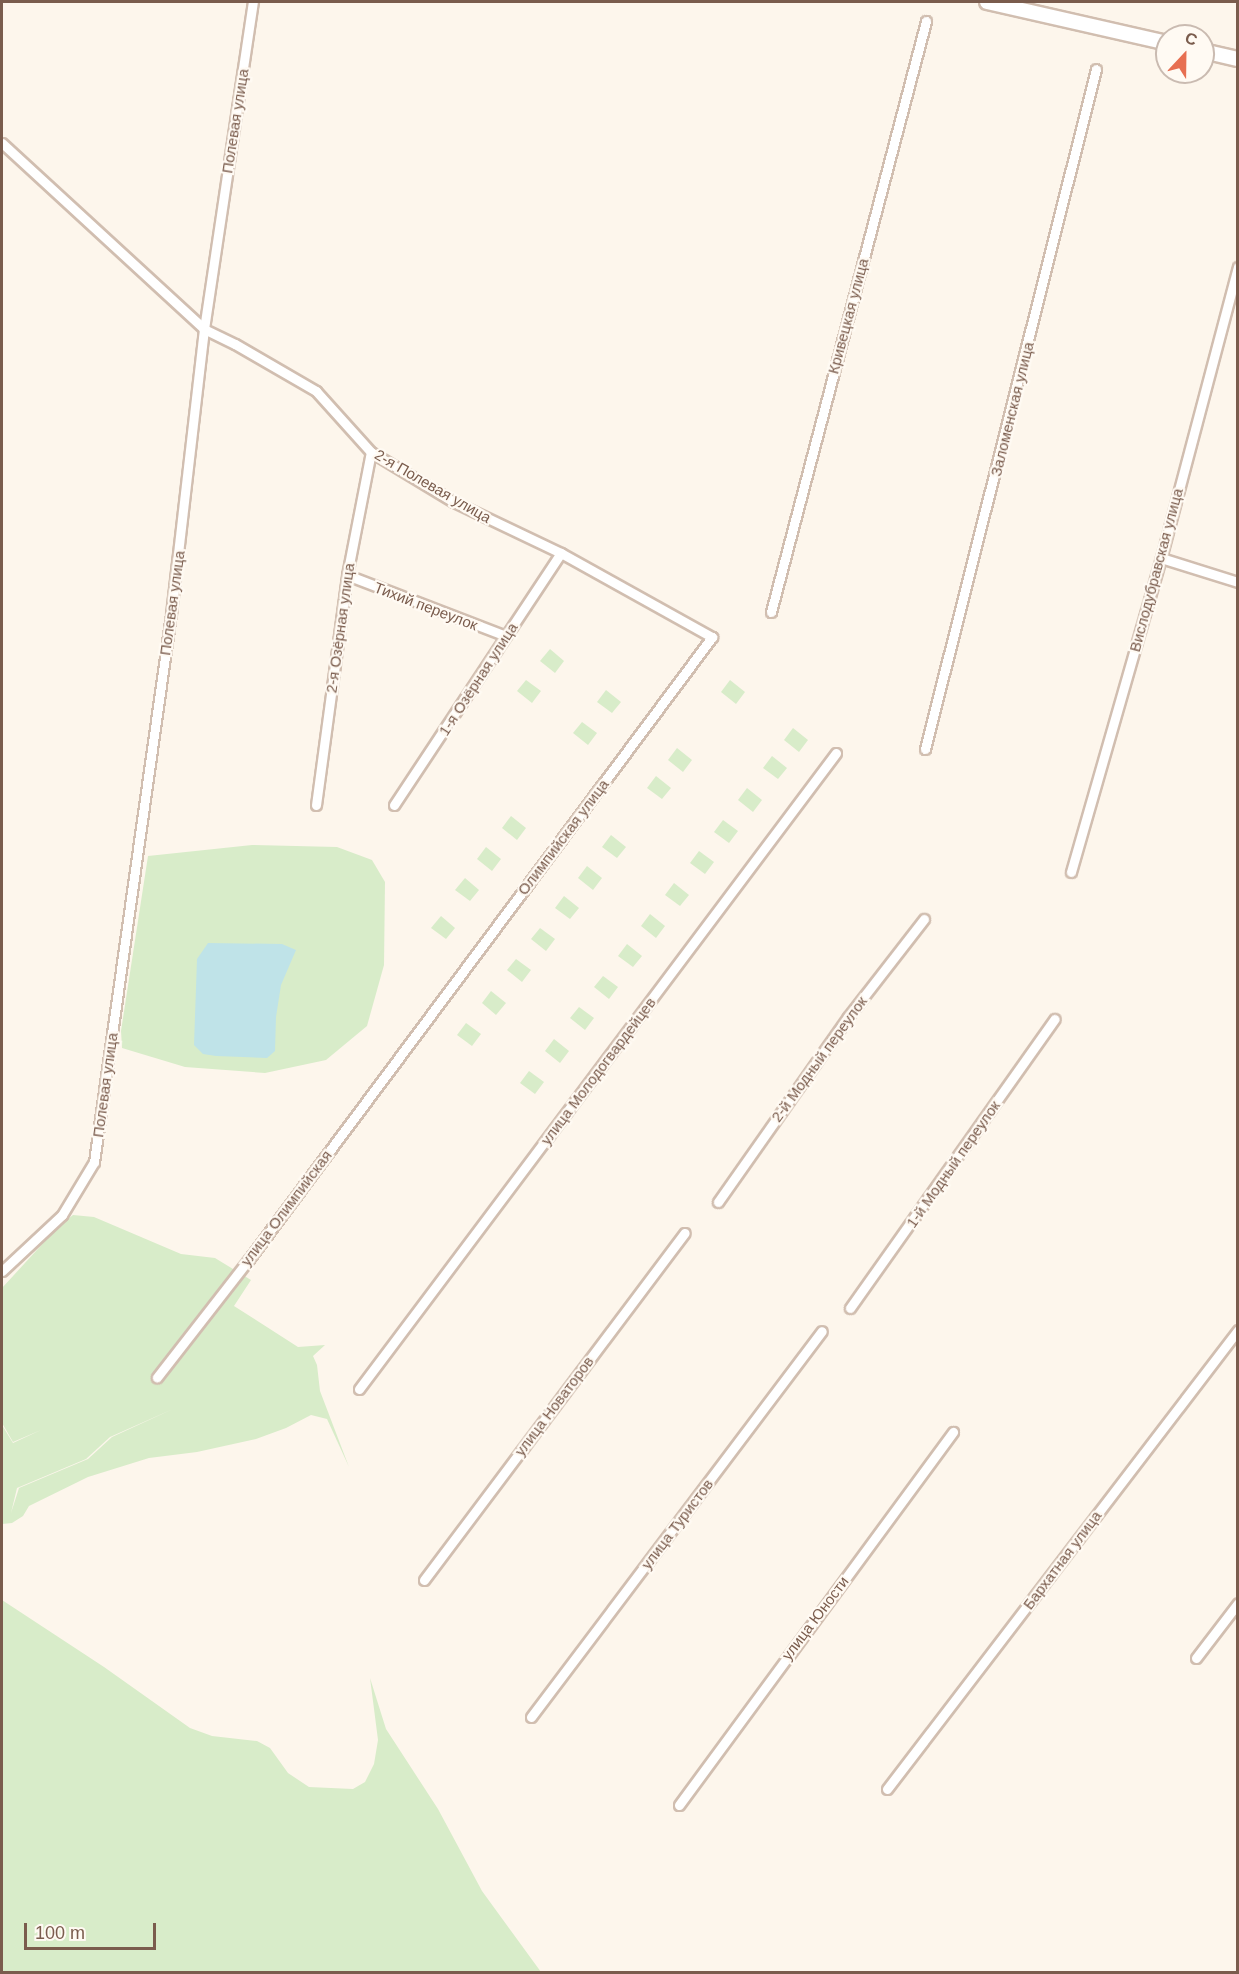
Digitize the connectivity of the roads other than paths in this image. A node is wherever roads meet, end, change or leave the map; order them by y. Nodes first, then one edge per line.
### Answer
1 (253, 2) edge
2 (987, 2) edge
3 (926, 21) dead end
4 (1155, 40) edge
5 (1215, 54) edge
6 (1238, 59) edge
7 (1096, 69) dead end
8 (2, 143) edge
9 (1238, 267) edge
10 (204, 329) junction
11 (371, 452) junction
12 (561, 553) junction
13 (1161, 558) junction
14 (347, 575) junction
15 (1238, 582) edge
16 (771, 612) dead end
17 (506, 636) junction
18 (711, 637) joint
19 (925, 748) dead end
20 (836, 753) dead end
21 (316, 805) dead end
22 (394, 805) dead end
23 (1071, 872) dead end
24 (924, 919) dead end
25 (1055, 1018) dead end
26 (414, 1038) joint
27 (718, 1202) dead end
28 (685, 1233) dead end
29 (2, 1271) edge
30 (850, 1308) dead end
31 (1238, 1330) edge
32 (822, 1331) dead end
33 (157, 1377) dead end
34 (359, 1389) dead end
35 (953, 1432) dead end
36 (424, 1580) dead end
37 (1238, 1602) edge
38 (1196, 1658) dead end
39 (531, 1717) dead end
40 (887, 1789) dead end
41 (679, 1805) dead end

1 - 10 street, Полевая улица
2 - 4 main road
3 - 16 street, Кривецкая улица
5 - 6 main road
7 - 19 street, Заломенская улица
8 - 10 street, 2-я Полевая улица
9 - 13 street, Вислодубравская улица
10 - 11 street, 2-я Полевая улица
10 - 29 street, Полевая улица
11 - 12 street, 2-я Полевая улица
11 - 14 street, 2-я Озёрная улица
12 - 17 street, 1-я Озёрная улица
12 - 18 street, 2-я Полевая улица
13 - 15 street
13 - 23 street, Вислодубравская улица
14 - 17 street, Тихий переулок
14 - 21 street, 2-я Озёрная улица
17 - 22 street, 1-я Озёрная улица
18 - 26 street, Олимпийская улица
20 - 34 street, улица Молодогвардейцев
24 - 27 street, 2-й Модный переулок
25 - 30 street, 1-й Модный переулок
26 - 33 street, улица Олимпийская
28 - 36 street, улица Новаторов
31 - 40 street, Бархатная улица
32 - 39 street, улица Туристов
35 - 41 street, улица Юности
37 - 38 street

